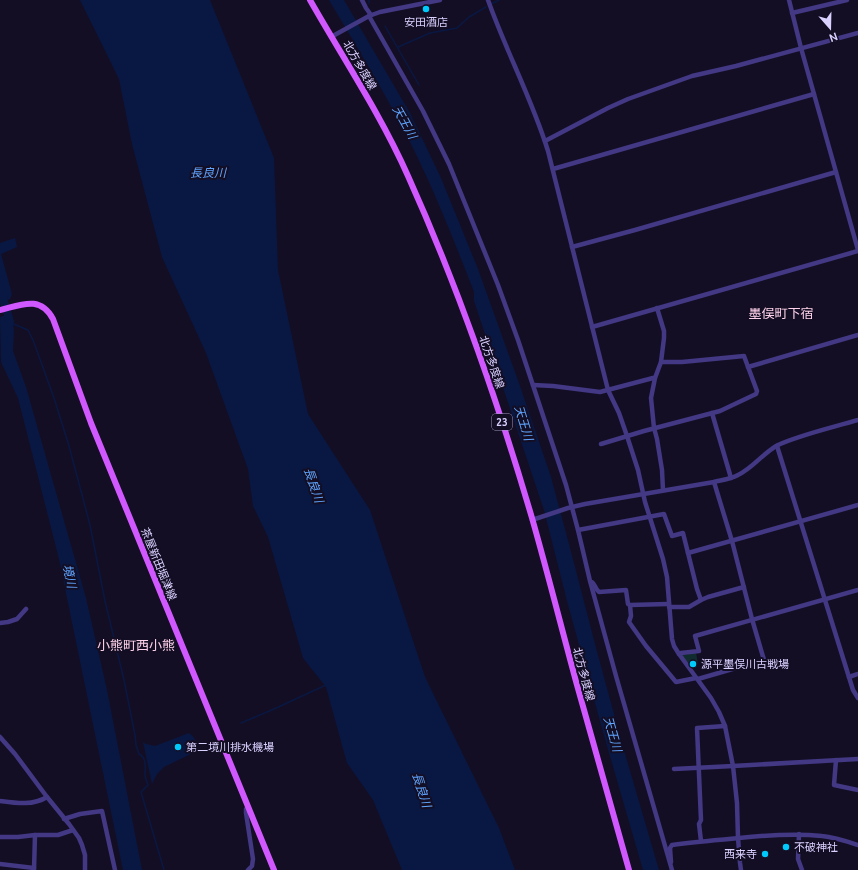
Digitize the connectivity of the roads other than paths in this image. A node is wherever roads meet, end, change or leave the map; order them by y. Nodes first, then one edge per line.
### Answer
1 (310, 0) edge
2 (362, 0) edge
3 (440, 0) edge
4 (488, 0) edge
5 (789, 0) edge
6 (847, 0) edge
7 (418, 2) edge
8 (792, 13) junction
9 (368, 16) junction
10 (858, 33) edge
11 (332, 37) junction
12 (801, 48) junction
13 (814, 94) junction
14 (545, 141) junction
15 (553, 169) junction
16 (836, 172) junction
17 (572, 247) junction
18 (858, 250) edge
19 (657, 308) junction
20 (0, 310) edge
21 (592, 327) junction
22 (858, 335) edge
23 (660, 362) junction
24 (748, 367) junction
25 (655, 378) junction
26 (533, 385) junction
27 (608, 390) junction
28 (712, 413) junction
29 (858, 420) edge
30 (654, 428) junction
31 (628, 436) junction
32 (601, 444) dead end
33 (777, 446) junction
34 (731, 478) junction
35 (714, 482) junction
36 (663, 490) junction
37 (643, 494) junction
38 (858, 505) edge
39 (570, 507) junction
40 (650, 518) junction
41 (535, 519) junction
42 (801, 521) junction
43 (578, 530) junction
44 (732, 541) junction
45 (688, 553) junction
46 (590, 581) junction
47 (744, 587) junction
48 (858, 590) edge
49 (825, 599) junction
50 (701, 600) junction
51 (630, 605) junction
52 (669, 606) junction
53 (26, 609) dead end
54 (752, 619) junction
55 (0, 623) edge
56 (678, 654) junction
57 (858, 674) edge
58 (849, 677) junction
59 (697, 679) junction
60 (858, 698) edge
61 (725, 726) junction
62 (0, 737) edge
63 (858, 759) edge
64 (836, 760) junction
65 (733, 766) junction
66 (699, 768) junction
67 (674, 769) dead end
68 (858, 790) edge
69 (47, 797) junction
70 (0, 801) edge
71 (248, 806) junction
72 (64, 819) junction
73 (73, 830) junction
74 (799, 834) junction
75 (35, 835) junction
76 (0, 836) edge
77 (738, 838) junction
78 (701, 841) junction
79 (858, 845) edge
80 (0, 864) edge
81 (252, 866) junction
82 (34, 869) edge
83 (85, 870) edge
84 (114, 870) edge
85 (248, 870) edge
86 (256, 870) edge
87 (274, 870) edge
88 (629, 870) edge
89 (672, 870) edge
90 (741, 870) edge
91 (802, 870) edge

1 - 11 main road, 北方多度線 / 23
2 - 9 street
3 - 7 street
4 - 14 street
5 - 8 street
6 - 8 street
7 - 9 street
8 - 12 street
9 - 11 street
9 - 26 street
10 - 12 street
11 - 41 main road, 北方多度線 / 23
12 - 13 street
12 - 14 street
13 - 15 street
13 - 16 street
14 - 15 street
15 - 17 street
16 - 17 street
16 - 18 street
17 - 21 street
18 - 19 street
19 - 21 street
19 - 23 street
20 - 71 main road, 茶屋新田堀津線
21 - 27 street
22 - 24 street
23 - 24 street
23 - 25 street
24 - 28 street
25 - 27 street
25 - 30 street
26 - 27 street
26 - 39 street
27 - 31 street
28 - 30 street
28 - 34 street
29 - 33 street
30 - 31 street
30 - 36 street
31 - 32 street
31 - 37 street
33 - 34 street
33 - 42 street
34 - 35 street
35 - 36 street
35 - 44 street
36 - 37 street
37 - 39 street
37 - 40 street
38 - 42 street
39 - 41 street
39 - 43 street
40 - 43 street
40 - 45 street
40 - 52 street
41 - 88 main road, 北方多度線 / 23
42 - 44 street
42 - 49 street
43 - 46 street
44 - 45 street
44 - 47 street
45 - 50 street
46 - 51 street
46 - 89 street
47 - 50 street
47 - 54 street
48 - 49 street
49 - 54 street
49 - 58 street
50 - 52 street
51 - 52 street
51 - 59 street
52 - 56 street
53 - 55 street
54 - 56 street
54 - 59 street
56 - 59 street
57 - 58 street
58 - 60 street
59 - 61 street
61 - 65 street
61 - 66 street
62 - 69 street
63 - 64 street
64 - 65 street
64 - 68 street
65 - 66 street
65 - 77 street
66 - 67 street
66 - 78 street
69 - 70 street
69 - 72 street
71 - 81 street
71 - 87 main road, 茶屋新田堀津線
72 - 73 street
72 - 84 street
73 - 75 street
73 - 83 street
74 - 77 street
74 - 79 street
74 - 91 street
75 - 76 street
75 - 82 street
77 - 78 street
77 - 90 street
78 - 89 street
80 - 82 street
81 - 85 street
81 - 86 street

